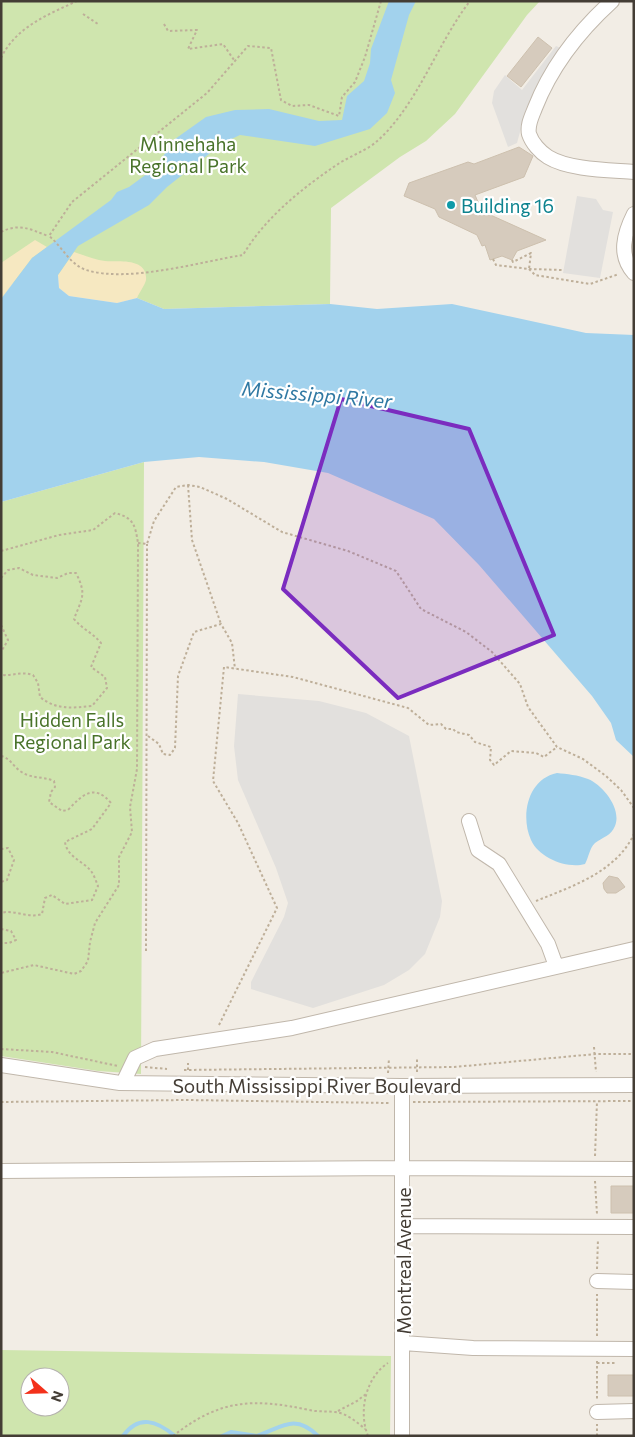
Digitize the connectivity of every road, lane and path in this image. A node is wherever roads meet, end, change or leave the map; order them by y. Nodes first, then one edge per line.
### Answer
1 (77, 1) edge
2 (381, 1) edge
3 (470, 1) edge
4 (612, 1) edge
5 (83, 14) dead end
6 (98, 24) dead end
7 (164, 24) dead end
8 (1, 58) edge
9 (234, 60) junction
10 (634, 172) edge
11 (634, 214) edge
12 (1, 232) edge
13 (49, 236) junction
14 (493, 259) dead end
15 (512, 260) dead end
16 (529, 269) junction
17 (563, 270) dead end
18 (628, 273) edge
19 (188, 485) junction
20 (138, 543) junction
21 (147, 544) junction
22 (1, 551) edge
23 (1, 578) edge
24 (221, 624) junction
25 (1, 625) edge
26 (1, 652) edge
27 (235, 669) junction
28 (1, 675) edge
29 (147, 735) junction
30 (557, 747) junction
31 (1, 756) edge
32 (634, 808) edge
33 (468, 821) dead end
34 (634, 834) edge
35 (1, 849) edge
36 (1, 882) edge
37 (526, 909) junction
38 (1, 913) edge
39 (1, 929) edge
40 (1, 942) edge
41 (634, 949) edge
42 (146, 951) dead end
43 (556, 966) junction
44 (1, 973) edge
45 (219, 1025) dead end
46 (594, 1046) dead end
47 (1, 1050) edge
48 (596, 1054) junction
49 (634, 1054) edge
50 (389, 1058) dead end
51 (417, 1058) dead end
52 (188, 1063) dead end
53 (1, 1065) edge
54 (130, 1066) junction
55 (416, 1067) junction
56 (389, 1069) junction
57 (170, 1070) dead end
58 (179, 1070) dead end
59 (188, 1070) junction
60 (123, 1083) junction
61 (634, 1085) edge
62 (402, 1086) junction
63 (634, 1101) edge
64 (1, 1102) edge
65 (597, 1102) junction
66 (402, 1104) junction
67 (403, 1168) junction
68 (594, 1169) junction
69 (634, 1169) edge
70 (1, 1172) edge
71 (402, 1226) junction
72 (598, 1227) junction
73 (634, 1227) edge
74 (597, 1281) joint
75 (634, 1282) edge
76 (403, 1343) junction
77 (634, 1349) edge
78 (388, 1363) dead end
79 (597, 1363) dead end
80 (619, 1363) dead end
81 (366, 1394) junction
82 (634, 1411) edge
83 (337, 1412) junction
84 (597, 1412) dead end
85 (365, 1429) junction
86 (173, 1436) edge
87 (368, 1436) edge
88 (402, 1436) edge

1 - 8 path
2 - 9 path
3 - 13 path
4 - 10 street
5 - 6 path
7 - 9 path
9 - 13 path
11 - 18 street
12 - 13 path
14 - 16 path
15 - 16 path
16 - 17 path
16 - 18 path
19 - 21 path
19 - 24 path
19 - 30 path
20 - 21 path
20 - 22 path
20 - 44 path
21 - 29 path
23 - 28 path
24 - 27 path
24 - 29 path
25 - 26 path
27 - 30 path
27 - 45 path
29 - 42 path
30 - 32 path
31 - 38 path
33 - 37 street
34 - 37 path
35 - 36 path
37 - 43 street
39 - 40 path
41 - 43 street
43 - 54 street
46 - 48 path
47 - 54 path
48 - 49 path
48 - 55 path
50 - 56 path
51 - 55 path
52 - 59 path
53 - 60 street, South Mississippi River Boulevard
54 - 57 path
54 - 60 street
55 - 56 path
56 - 59 path
58 - 59 path
60 - 62 street, South Mississippi River Boulevard
61 - 62 street, South Mississippi River Boulevard
62 - 66 street, Montreal Avenue
63 - 65 path
64 - 66 path
65 - 66 path
65 - 68 path
66 - 67 street, Montreal Avenue
67 - 68 street
67 - 70 street
67 - 71 street, Montreal Avenue
68 - 69 street
68 - 72 path
71 - 72 street
71 - 76 street, Montreal Avenue
72 - 73 street
72 - 74 path
74 - 75 street
76 - 77 street
76 - 88 street, Montreal Avenue
78 - 81 path
79 - 80 path
81 - 83 path
81 - 85 path
82 - 84 street
83 - 85 path
83 - 86 path
85 - 87 path

